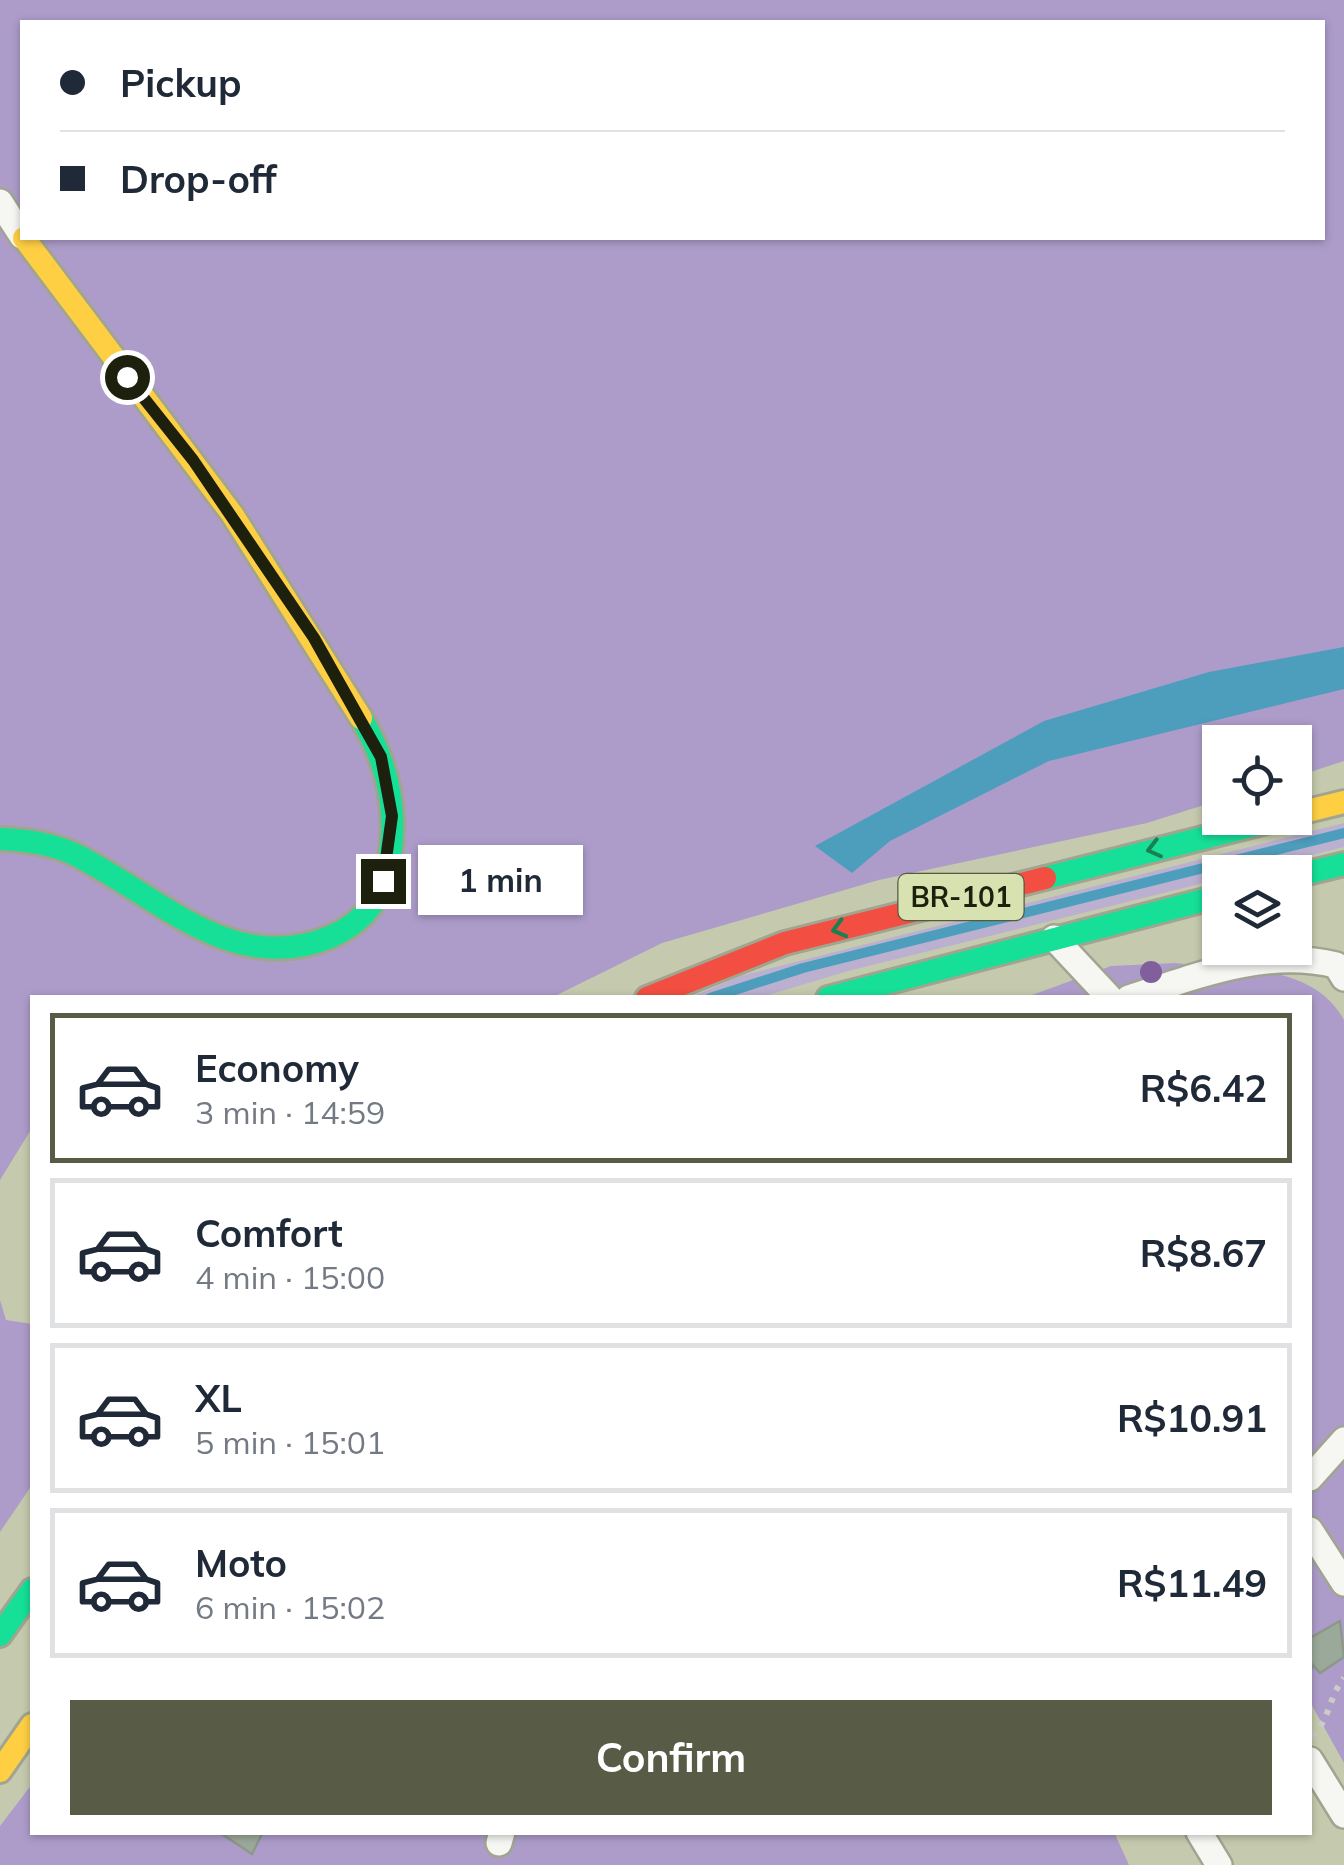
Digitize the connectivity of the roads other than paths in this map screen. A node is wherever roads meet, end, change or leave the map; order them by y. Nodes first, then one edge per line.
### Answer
1 (0, 202) edge
2 (20, 232) edge
3 (25, 240) edge
4 (1344, 802) edge
5 (1312, 810) edge
6 (1215, 835) edge
7 (0, 839) edge
8 (1344, 864) edge
9 (1312, 872) edge
10 (1202, 901) edge
11 (1054, 938) junction
12 (1344, 978) edge
13 (655, 995) edge
14 (839, 995) edge
15 (1107, 995) edge
16 (1139, 995) edge
17 (1344, 1440) edge
18 (1312, 1476) edge
19 (1312, 1533) edge
20 (1344, 1583) edge
21 (30, 1593) edge
22 (0, 1636) edge
23 (30, 1728) edge
24 (6, 1763) edge
25 (1312, 1763) edge
26 (1344, 1815) edge
27 (1201, 1835) edge
28 (1219, 1865) edge

1 - 2 street
3 - 7 main road
4 - 5 main road
6 -> 13 main road, BR-101
8 - 9 main road
10 - 11 main road, BR-101
11 - 14 main road, BR-101
11 - 15 street
12 - 16 street
17 - 18 street
19 - 20 street
21 - 22 main road
23 - 24 main road
25 - 26 street
27 - 28 street

